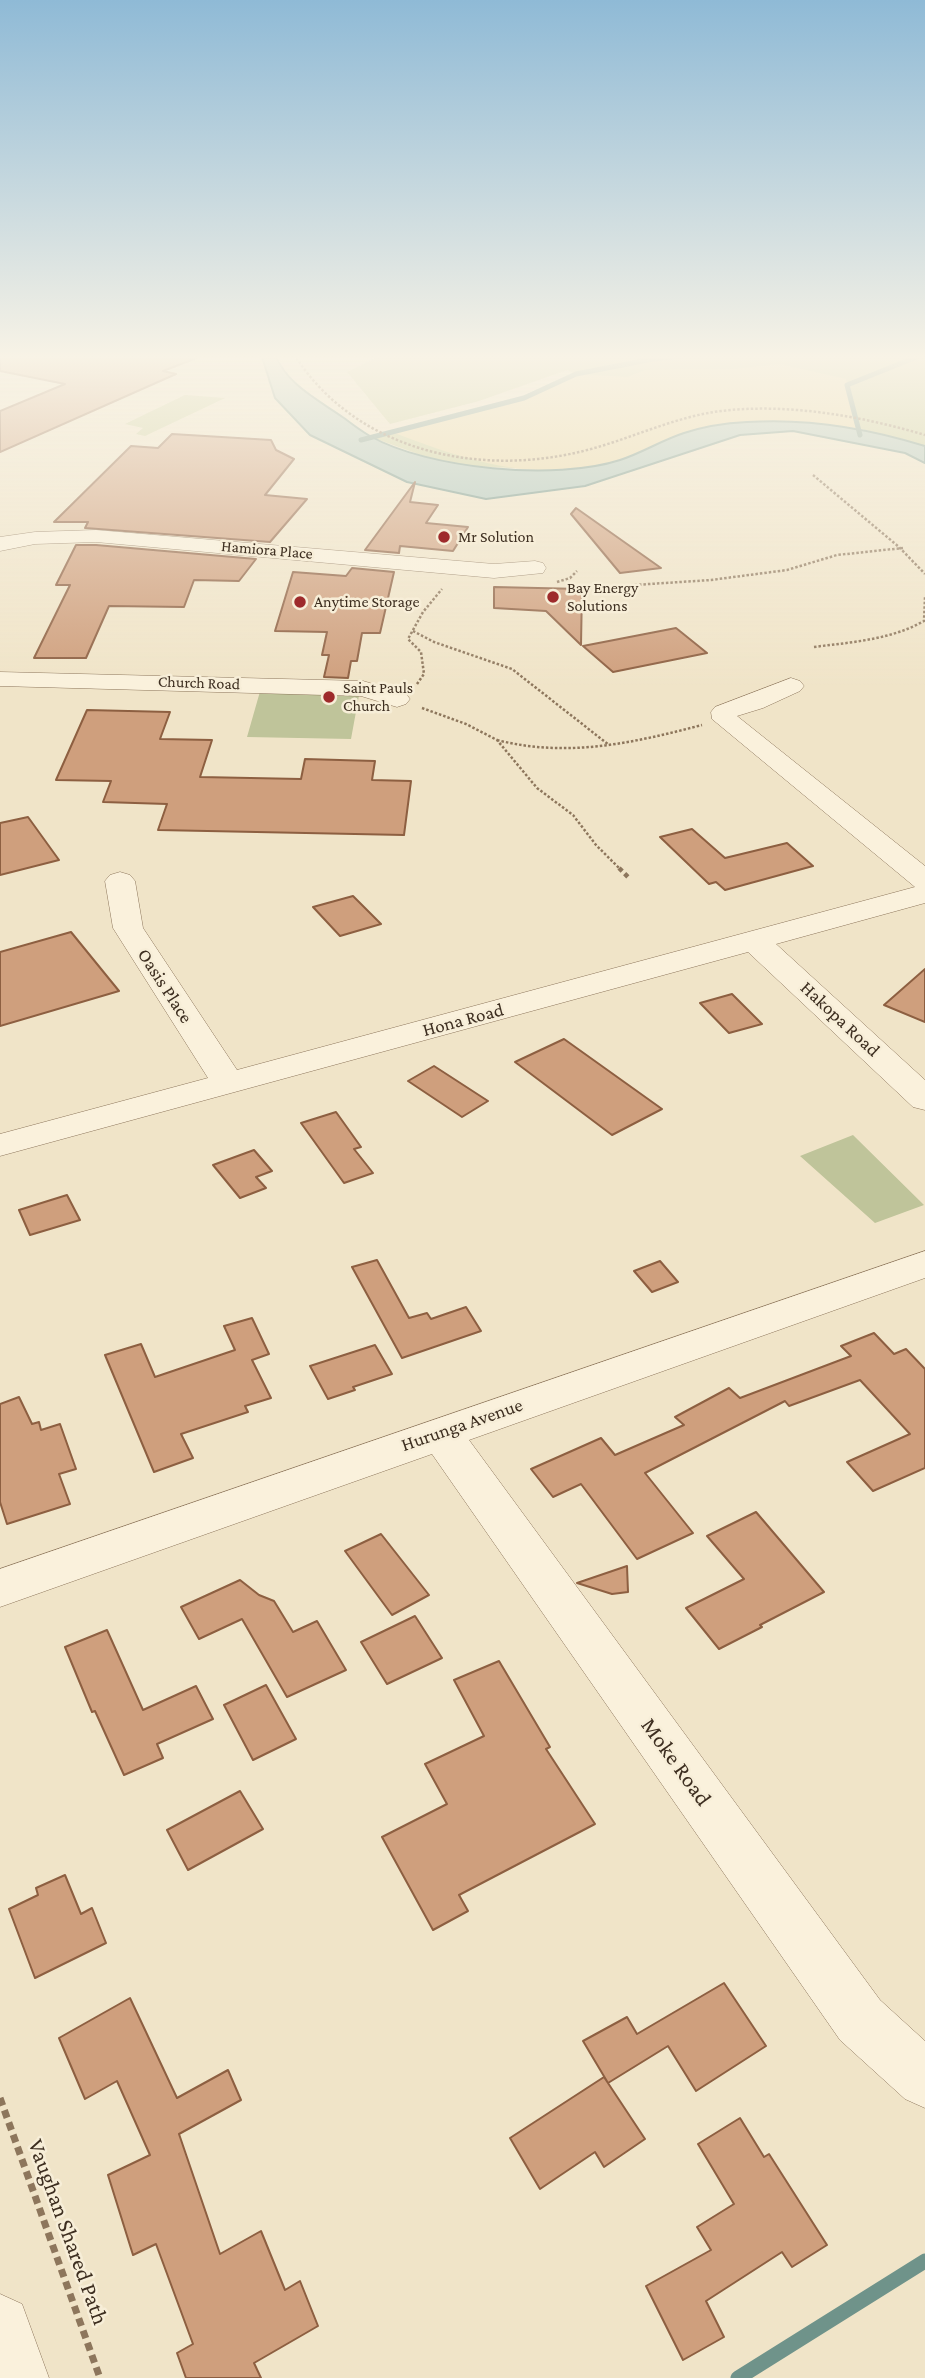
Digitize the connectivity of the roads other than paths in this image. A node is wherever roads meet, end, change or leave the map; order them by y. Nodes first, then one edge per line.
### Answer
1 (0, 544) edge
2 (535, 568) dead end
3 (0, 679) edge
4 (791, 686) dead end
5 (397, 699) road end
6 (120, 881) dead end
7 (925, 881) edge
8 (925, 894) edge
9 (755, 941) junction
10 (229, 1083) junction
11 (925, 1099) edge
12 (0, 1145) edge
13 (924, 1266) edge
14 (440, 1433) junction
15 (0, 1588) edge
16 (925, 2079) edge
17 (0, 2326) edge
18 (17, 2378) edge

1 - 2 street, Hamiora Place
3 - 5 street, Church Road
4 - 7 street
6 - 10 street, Oasis Place
8 - 9 street, Hona Road
9 - 10 street, Hona Road
9 - 11 street, Hakopa Road
10 - 12 street, Hona Road
13 - 14 street, Hurunga Avenue
14 - 15 street, Hurunga Avenue
14 - 16 street, Moke Road
17 - 18 street

